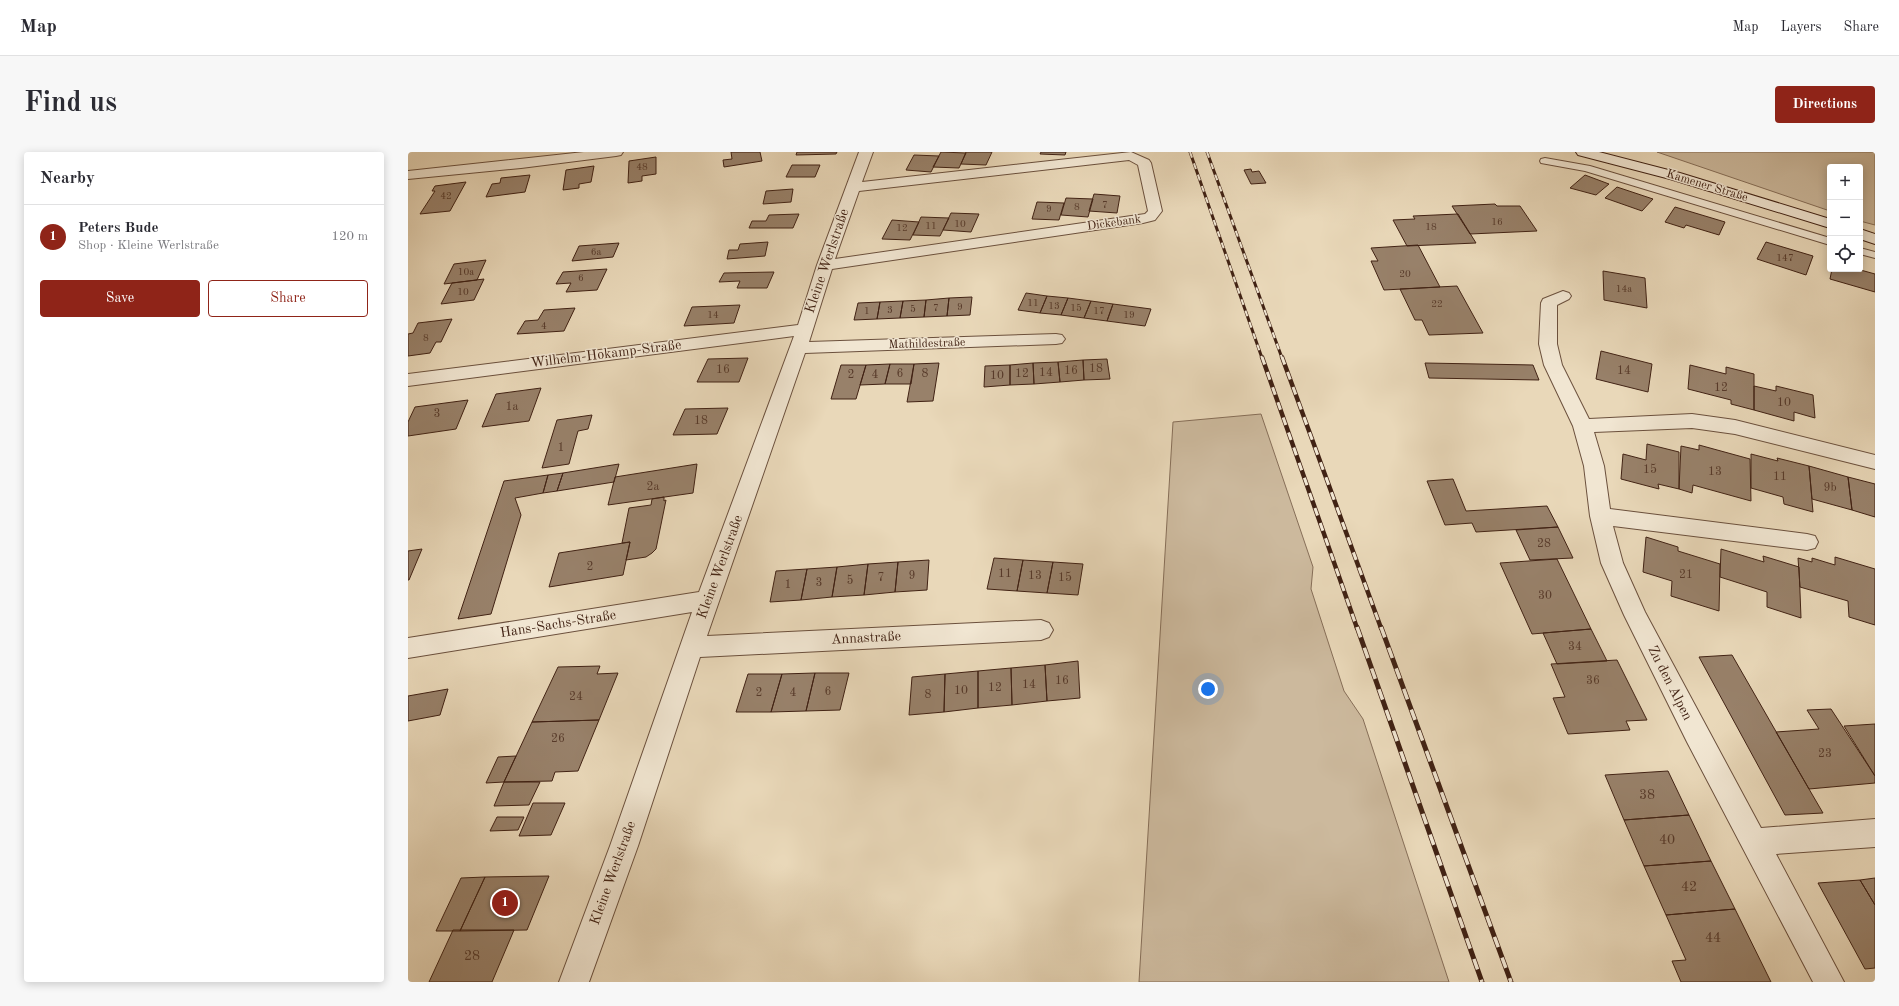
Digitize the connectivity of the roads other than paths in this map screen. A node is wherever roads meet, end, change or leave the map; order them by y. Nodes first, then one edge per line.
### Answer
1 (616, 152) edge
2 (866, 152) edge
3 (1583, 152) edge
4 (1544, 161) dead end
5 (408, 175) edge
6 (853, 187) junction
7 (1827, 223) edge
8 (1863, 235) edge
9 (1875, 239) edge
10 (1827, 241) edge
11 (1863, 252) edge
12 (1875, 255) edge
13 (825, 265) junction
14 (1563, 296) dead end
15 (801, 338) junction
16 (1056, 339) dead end
17 (408, 380) edge
18 (1583, 426) junction
19 (1875, 462) edge
20 (1600, 516) junction
21 (1807, 542) dead end
22 (708, 600) junction
23 (1041, 630) dead end
24 (691, 647) junction
25 (408, 648) edge
26 (1875, 833) edge
27 (1755, 842) junction
28 (574, 982) edge
29 (1829, 982) edge

1 - 5 street
2 - 6 street, Kleine Werlstraße
3 - 7 street, Kamener Straße
4 - 10 lane
6 - 13 street, Kleine Werlstraße
6 - 13 street, Dickebank
8 - 9 street
11 - 12 lane
13 - 15 street, Kleine Werlstraße
14 - 18 street, Zu den Alpen
15 - 16 street, Mathildestraße
15 - 17 street, Wilhelm-Hokamp-Straße
15 - 22 street, Kleine Werlstraße
18 - 19 street
18 - 20 street, Zu den Alpen
20 - 21 street
20 - 27 street, Zu den Alpen
22 - 24 street, Kleine Werlstraße
22 - 25 street, Hans-Sachs-Straße
23 - 24 street, Annastraße
24 - 28 street, Kleine Werlstraße
26 - 27 street
27 - 29 street, Zu den Alpen

